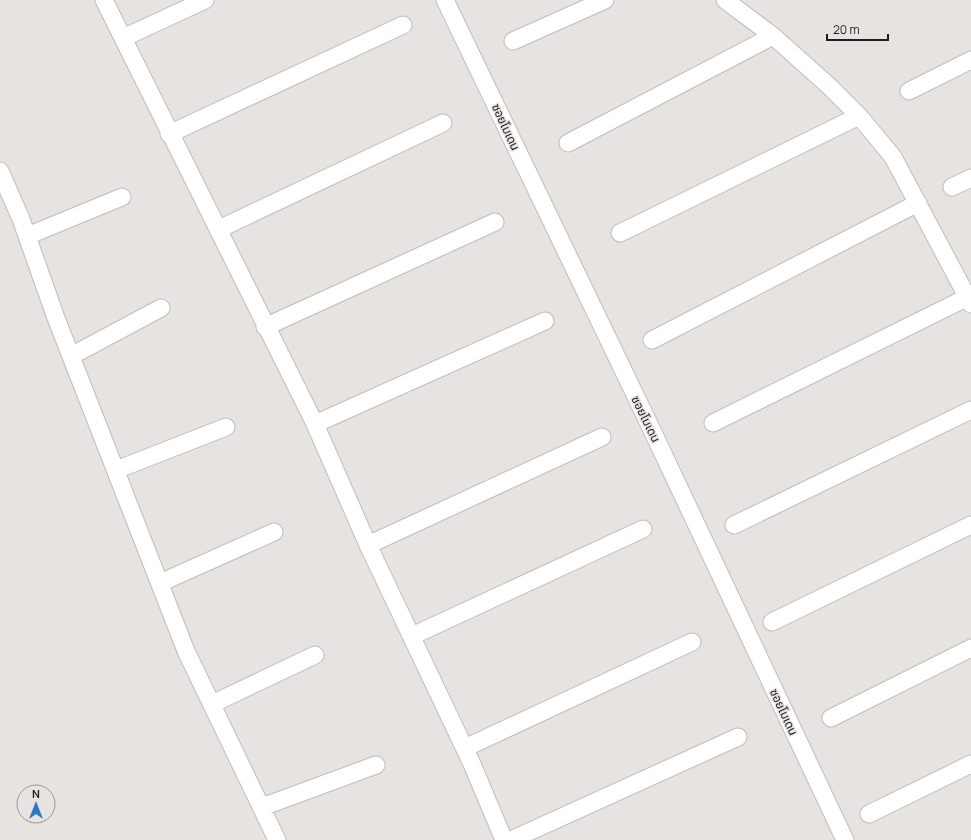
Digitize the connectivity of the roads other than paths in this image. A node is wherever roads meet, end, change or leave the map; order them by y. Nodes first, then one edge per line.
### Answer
1 (104, 0) edge
2 (205, 0) edge
3 (445, 0) edge
4 (605, 0) edge
5 (725, 0) edge
6 (403, 25) dead end
7 (773, 36) junction
8 (123, 38) junction
9 (513, 41) dead end
10 (971, 60) edge
11 (909, 91) dead end
12 (859, 116) junction
13 (443, 123) dead end
14 (169, 134) junction
15 (568, 143) dead end
16 (0, 171) edge
17 (971, 178) edge
18 (952, 187) dead end
19 (122, 197) dead end
20 (918, 203) junction
21 (495, 222) dead end
22 (218, 229) junction
23 (620, 233) dead end
24 (27, 236) junction
25 (969, 301) edge
26 (161, 308) dead end
27 (545, 321) dead end
28 (265, 327) junction
29 (652, 340) dead end
30 (71, 356) junction
31 (971, 410) edge
32 (713, 423) dead end
33 (314, 424) junction
34 (226, 427) dead end
35 (602, 437) dead end
36 (116, 470) junction
37 (734, 525) dead end
38 (971, 525) edge
39 (643, 529) dead end
40 (274, 532) dead end
41 (368, 545) junction
42 (160, 583) junction
43 (772, 622) dead end
44 (412, 636) junction
45 (692, 642) dead end
46 (971, 648) edge
47 (314, 655) dead end
48 (212, 704) junction
49 (831, 718) dead end
50 (738, 737) dead end
51 (465, 748) junction
52 (971, 764) edge
53 (376, 765) dead end
54 (262, 807) junction
55 (868, 814) dead end
56 (277, 840) edge
57 (504, 840) edge
58 (511, 840) edge
59 (844, 840) edge

1 - 8 street
2 - 8 street
3 - 59 street, ซอยโมเดน
4 - 9 street
5 - 7 street
6 - 14 street
7 - 12 street
7 - 15 street
8 - 14 street
10 - 11 street
12 - 20 street
12 - 23 street
13 - 22 street
14 - 22 street
16 - 24 street
17 - 18 street
19 - 24 street
20 - 25 street
20 - 29 street
21 - 28 street
22 - 28 street
24 - 30 street
25 - 32 street
26 - 30 street
27 - 33 street
28 - 33 street
30 - 36 street
31 - 37 street
33 - 41 street
34 - 36 street
35 - 41 street
36 - 42 street
38 - 43 street
39 - 44 street
40 - 42 street
41 - 44 street
42 - 48 street
44 - 51 street
45 - 51 street
46 - 49 street
47 - 48 street
48 - 54 street
50 - 58 street
51 - 57 street
52 - 55 street
53 - 54 street
54 - 56 street

